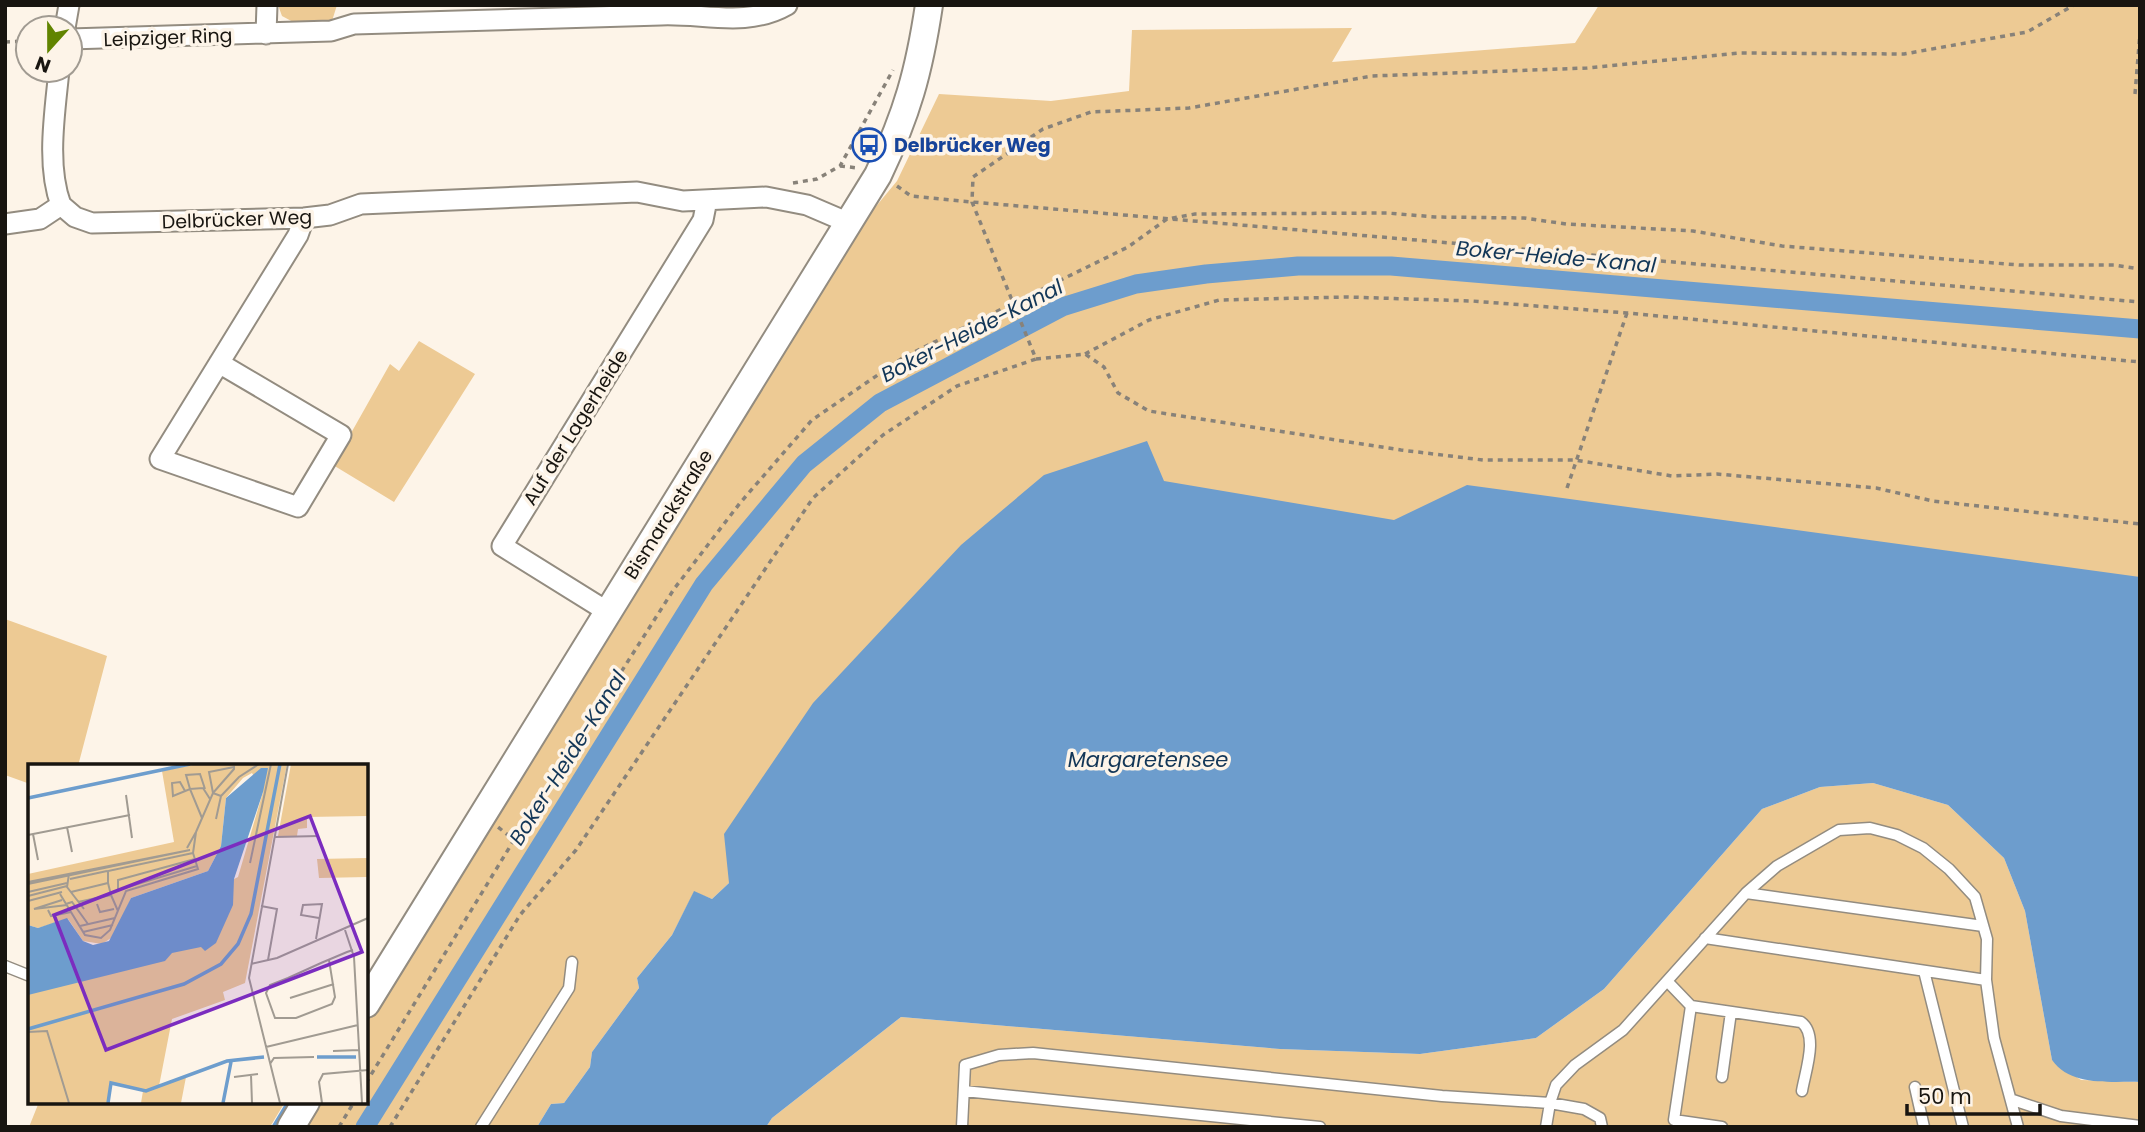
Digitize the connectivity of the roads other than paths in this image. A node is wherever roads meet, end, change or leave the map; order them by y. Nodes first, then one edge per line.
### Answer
1 (267, 5) edge
2 (787, 5) edge
3 (929, 5) edge
4 (265, 34) junction
5 (84, 39) edge
6 (57, 84) edge
7 (707, 200) junction
8 (61, 205) junction
9 (304, 218) junction
10 (849, 223) junction
11 (5, 224) edge
12 (219, 363) junction
13 (608, 612) junction
14 (1746, 893) junction
15 (1983, 926) junction
16 (1705, 938) junction
17 (572, 962) dead end
18 (5, 967) edge
19 (1924, 971) junction
20 (28, 975) edge
21 (1986, 980) junction
22 (1667, 981) junction
23 (368, 1001) edge
24 (1691, 1006) junction
25 (1731, 1012) junction
26 (1722, 1077) dead end
27 (1915, 1087) dead end
28 (964, 1091) junction
29 (1802, 1091) dead end
30 (2013, 1100) junction
31 (1550, 1103) junction
32 (305, 1104) edge
33 (1673, 1123) edge
34 (2140, 1126) edge
35 (290, 1127) edge
36 (481, 1127) edge
37 (962, 1127) edge
38 (1320, 1127) edge
39 (1546, 1127) edge
40 (1602, 1127) edge
41 (1722, 1127) edge
42 (1924, 1127) edge
43 (1963, 1127) edge
44 (2018, 1127) edge

1 - 4 street
2 - 4 street, Leipziger Ring
3 - 10 main road, Bismarckstraße
4 - 5 street, Leipziger Ring
6 - 8 street
7 - 9 street, Delbrücker Weg
7 - 10 street, Delbrücker Weg
7 - 13 street, Auf der Lagerheide
8 - 9 street, Delbrücker Weg
8 - 11 street
9 - 12 street
10 - 13 main road, Bismarckstraße
12 - 12 street
13 - 23 main road, Bismarckstraße
14 - 15 lane
14 - 15 lane
14 - 16 lane
15 - 21 lane
16 - 19 lane
16 - 22 lane
17 - 36 lane
18 - 20 lane
19 - 21 lane
19 - 43 lane
21 - 30 lane
22 - 24 lane
22 - 31 lane
24 - 25 lane
24 - 33 lane
25 - 26 lane
25 - 29 lane
27 - 42 lane
28 - 31 lane
28 - 37 lane
28 - 38 lane
30 - 34 lane
30 - 44 lane
31 - 39 lane
31 - 40 lane
32 - 35 main road
33 - 41 lane

